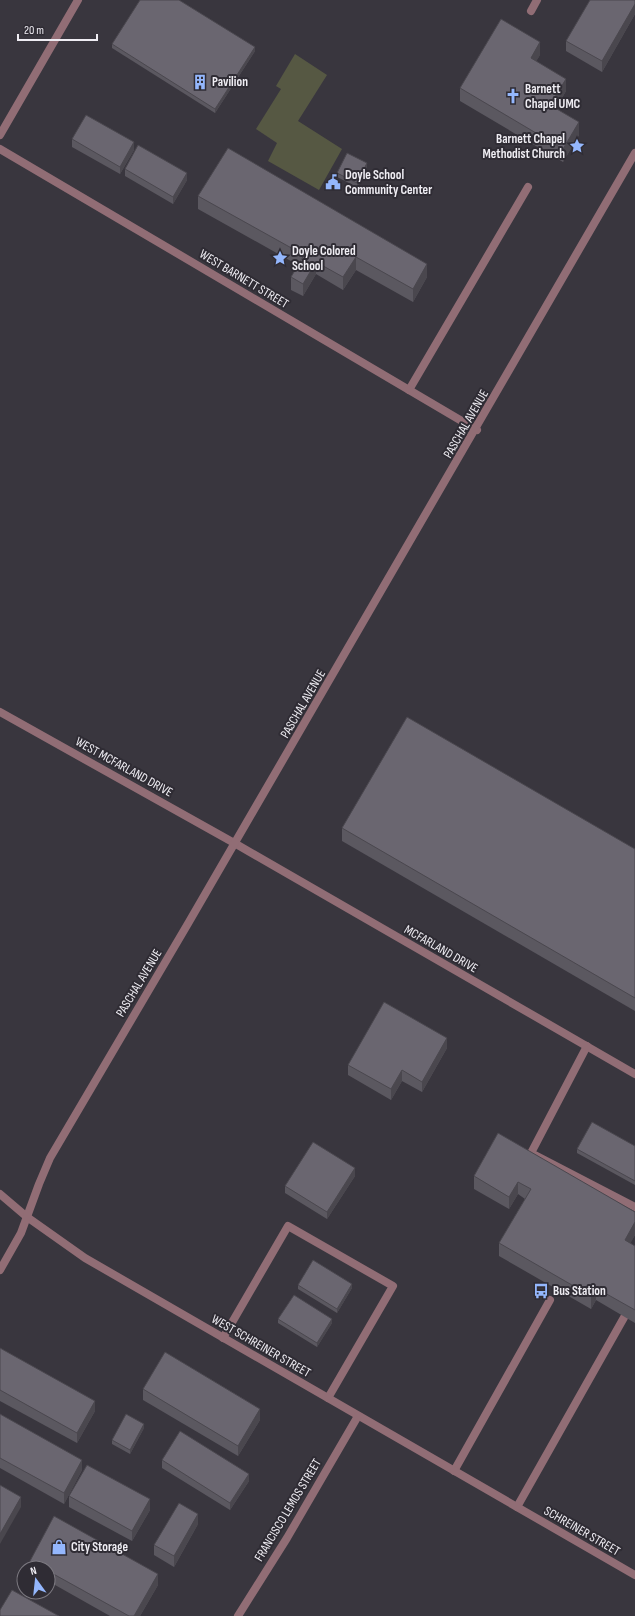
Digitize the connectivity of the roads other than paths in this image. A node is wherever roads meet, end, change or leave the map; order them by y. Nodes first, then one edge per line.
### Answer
1 (78, 0) edge
2 (537, 0) edge
3 (531, 12) dead end
4 (0, 135) edge
5 (0, 149) edge
6 (635, 153) edge
7 (528, 187) dead end
8 (409, 390) junction
9 (477, 430) junction
10 (0, 712) edge
11 (236, 844) junction
12 (586, 1046) junction
13 (635, 1074) edge
14 (0, 1194) edge
15 (635, 1207) edge
16 (27, 1217) junction
17 (0, 1270) edge
18 (635, 1298) edge
19 (550, 1300) dead end
20 (223, 1338) junction
21 (328, 1398) junction
22 (358, 1416) junction
23 (454, 1471) junction
24 (517, 1507) junction
25 (635, 1575) edge
26 (238, 1616) edge

1 - 4 street
2 - 3 street
5 - 8 street, WEST BARNETT STREET
6 - 9 street, PASCHAL AVENUE
7 - 8 street
8 - 9 street, WEST BARNETT STREET
9 - 11 street, PASCHAL AVENUE
10 - 11 street, WEST MCFARLAND DRIVE
11 - 12 street, MCFARLAND DRIVE
11 - 16 street, PASCHAL AVENUE
12 - 13 street, MCFARLAND DRIVE
12 - 15 street
14 - 16 street, WEST SCHREINER STREET
16 - 17 street, PASCHAL AVENUE
16 - 20 street, WEST SCHREINER STREET
18 - 24 street
19 - 23 street
20 - 21 street, WEST SCHREINER STREET
20 - 21 street
21 - 22 street, WEST SCHREINER STREET
22 - 23 street, WEST SCHREINER STREET
22 - 26 street, FRANCISCO LEMOS STREET
23 - 24 street, WEST SCHREINER STREET
24 - 25 street, SCHREINER STREET

